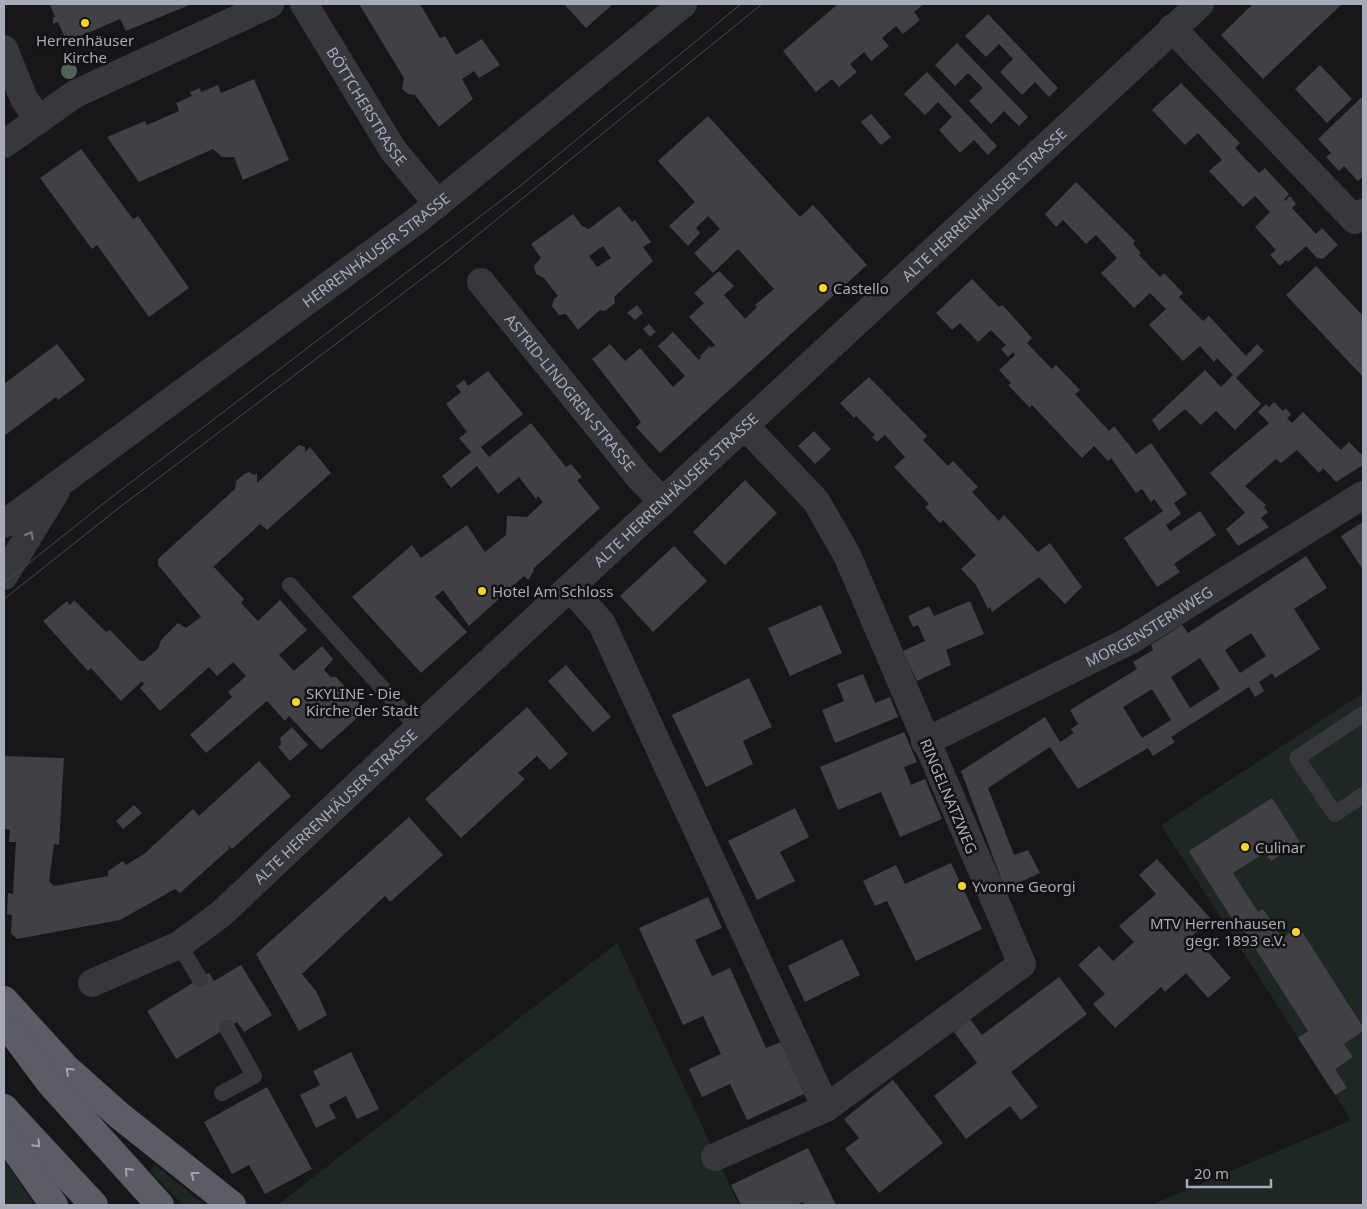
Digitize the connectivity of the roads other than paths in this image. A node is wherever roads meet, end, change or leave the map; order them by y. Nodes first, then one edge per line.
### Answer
1 (270, 4) edge
2 (304, 4) edge
3 (683, 4) edge
4 (1200, 4) edge
5 (1172, 28) junction
6 (4, 49) edge
7 (39, 120) junction
8 (4, 144) edge
9 (438, 204) junction
10 (1363, 212) edge
11 (481, 282) dead end
12 (745, 426) junction
13 (60, 483) junction
14 (1363, 494) edge
15 (663, 502) junction
16 (4, 524) edge
17 (4, 576) edge
18 (290, 585) dead end
19 (571, 588) junction
20 (1363, 714) edge
21 (418, 728) junction
22 (925, 742) junction
23 (1363, 795) edge
24 (178, 944) junction
25 (200, 979) dead end
26 (92, 983) dead end
27 (4, 1000) edge
28 (4, 1015) edge
29 (227, 1028) dead end
30 (222, 1094) dead end
31 (4, 1108) edge
32 (826, 1108) junction
33 (4, 1134) edge
34 (715, 1157) dead end
35 (54, 1205) edge
36 (94, 1205) edge
37 (160, 1205) edge
38 (232, 1205) edge

1 - 7 street
2 - 9 street, BÖTTCHERSTRASSE
3 - 9 street, HERRENHÄUSER STRASSE
4 - 5 street, ALTE HERRENHÄUSER STRASSE
5 - 10 street
5 - 12 street, ALTE HERRENHÄUSER STRASSE
6 - 7 street
7 - 8 street
9 - 13 street, HERRENHÄUSER STRASSE
11 - 15 street, ASTRID-LINDGREN-STRASSE
12 - 15 street, ALTE HERRENHÄUSER STRASSE
12 - 22 street, RINGELNATZWEG
13 - 16 street, HERRENHÄUSER STRASSE
17 -> 13 street, HERRENHÄUSER STRASSE
14 - 22 street, MORGENSTERNWEG
15 - 19 street, ALTE HERRENHÄUSER STRASSE
18 - 21 lane
19 - 21 street, ALTE HERRENHÄUSER STRASSE
19 - 32 street
20 - 23 lane
21 - 24 street, ALTE HERRENHÄUSER STRASSE
22 - 32 street, RINGELNATZWEG
24 - 25 lane
24 - 26 street, ALTE HERRENHÄUSER STRASSE
38 -> 27 highway
37 -> 28 highway
29 - 30 lane
31 -> 36 highway
32 - 34 street, RINGELNATZWEG
33 - 35 highway

